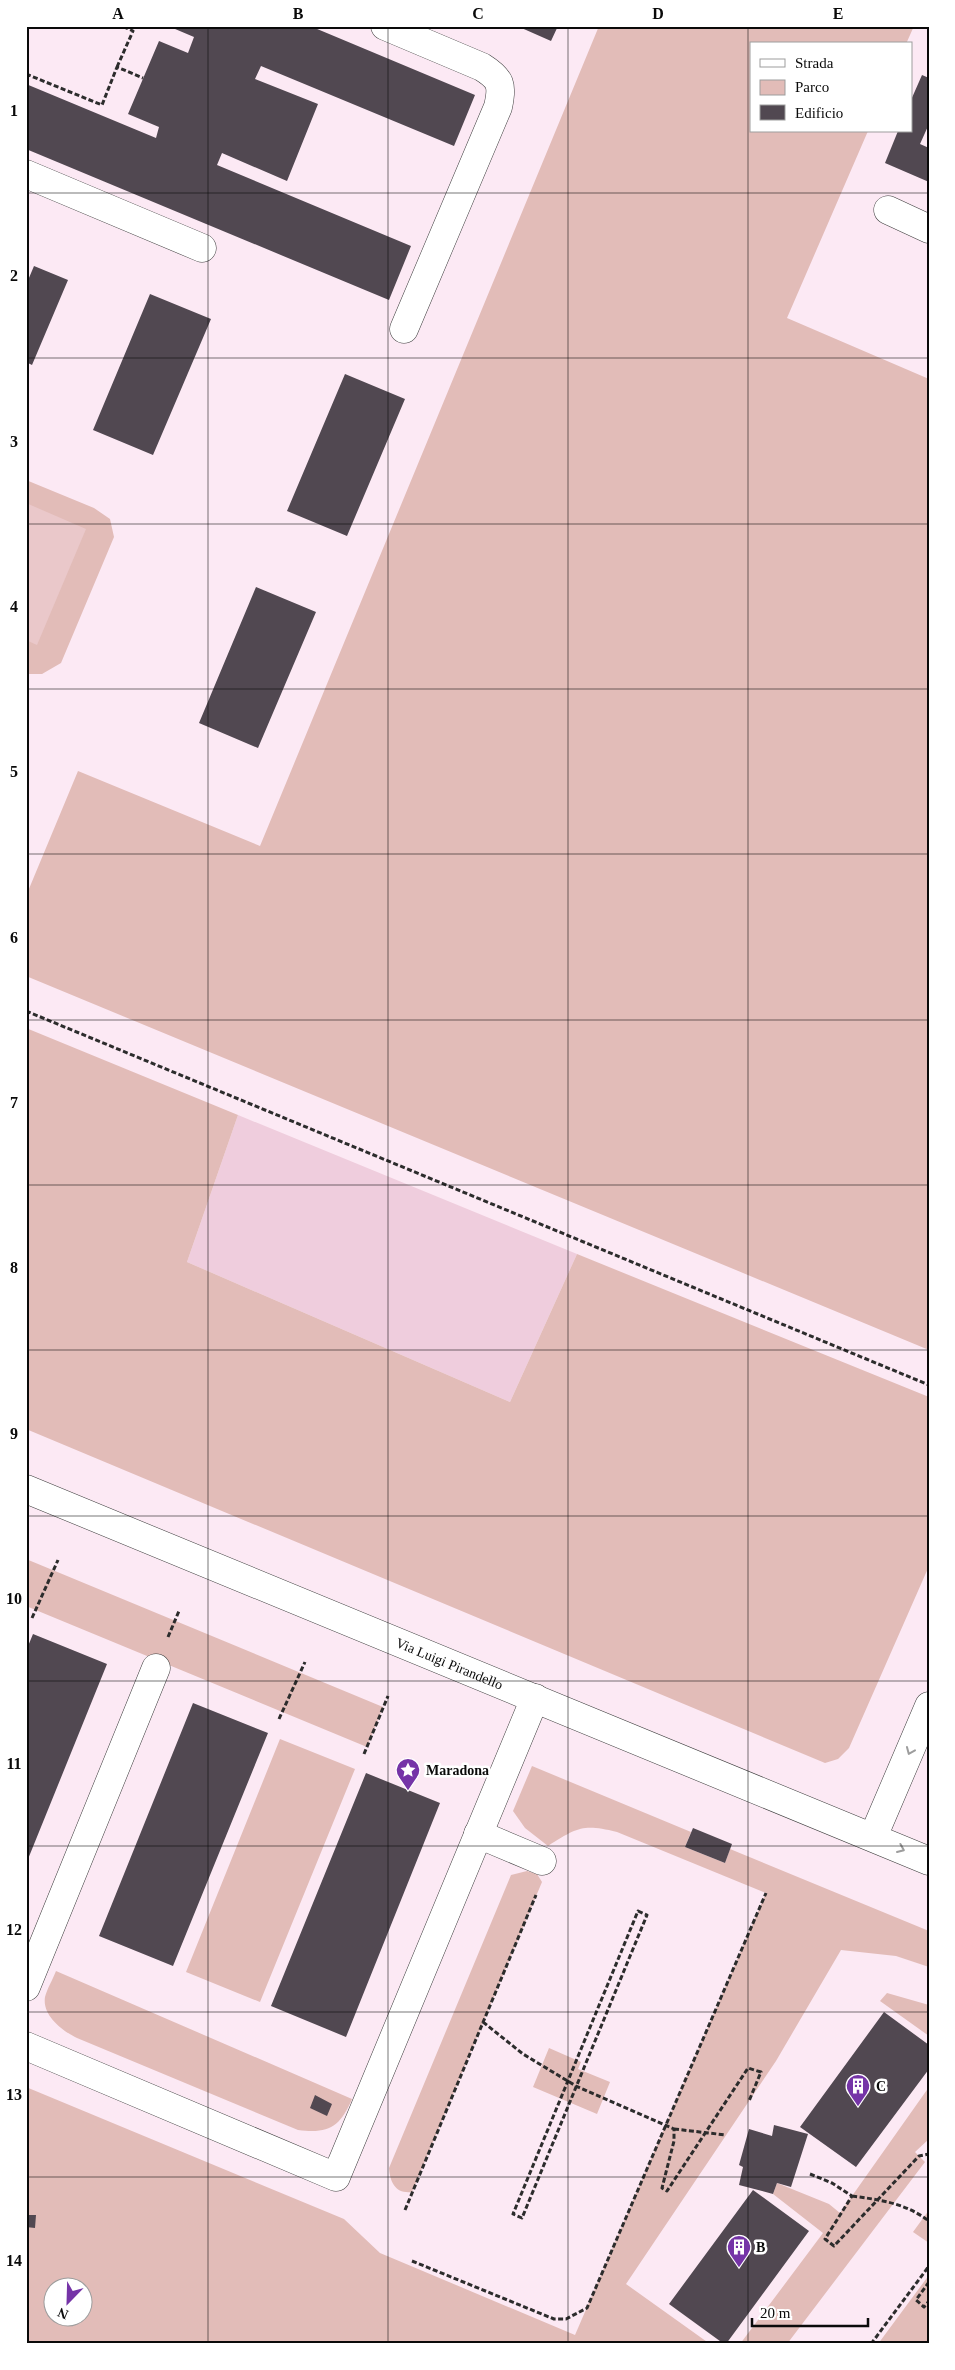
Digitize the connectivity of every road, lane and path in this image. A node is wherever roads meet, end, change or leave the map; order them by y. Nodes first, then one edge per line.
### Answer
1 (122, 26) edge
2 (385, 26) edge
3 (117, 67) junction
4 (26, 74) edge
5 (143, 78) dead end
6 (26, 174) edge
7 (888, 210) dead end
8 (929, 229) edge
9 (202, 248) dead end
10 (404, 329) dead end
11 (26, 1010) edge
12 (929, 1385) edge
13 (26, 1489) edge
14 (58, 1560) dead end
15 (32, 1618) dead end
16 (305, 1662) dead end
17 (156, 1668) dead end
18 (388, 1696) dead end
19 (535, 1698) junction
20 (929, 1706) edge
21 (279, 1719) dead end
22 (364, 1754) dead end
23 (478, 1834) junction
24 (873, 1837) junction
25 (542, 1861) dead end
26 (929, 1861) edge
27 (538, 1891) dead end
28 (766, 1893) dead end
29 (26, 1987) edge
30 (483, 2022) junction
31 (26, 2046) edge
32 (568, 2081) junction
33 (576, 2086) junction
34 (749, 2101) dead end
35 (666, 2125) junction
36 (674, 2129) junction
37 (705, 2132) junction
38 (726, 2136) dead end
39 (929, 2154) edge
40 (810, 2174) dead end
41 (852, 2196) junction
42 (877, 2200) junction
43 (405, 2210) dead end
44 (929, 2221) edge
45 (412, 2261) dead end
46 (929, 2266) edge
47 (929, 2282) edge
48 (929, 2301) edge
49 (871, 2344) edge

1 - 3 path
2 - 10 street
3 - 4 path
3 - 5 path
6 - 9 street
7 - 8 street
11 - 12 path
13 - 19 street, Via Luigi Pirandello
14 - 15 path
16 - 21 path
17 - 29 street
18 - 22 path
19 - 23 street
19 - 24 street, Via Luigi Pirandello
20 -> 24 street
23 - 25 street
23 - 31 street
24 -> 26 street, Via Luigi Pirandello
27 - 30 path
28 - 35 path
30 - 32 path
30 - 43 path
32 - 33 path
32 - 33 path
32 - 33 path
33 - 35 path
34 - 37 path
35 - 36 path
35 - 45 path
36 - 37 path
36 - 37 path
37 - 38 path
39 - 42 path
40 - 41 path
41 - 42 path
41 - 42 path
42 - 44 path
46 - 49 path
47 - 48 path

